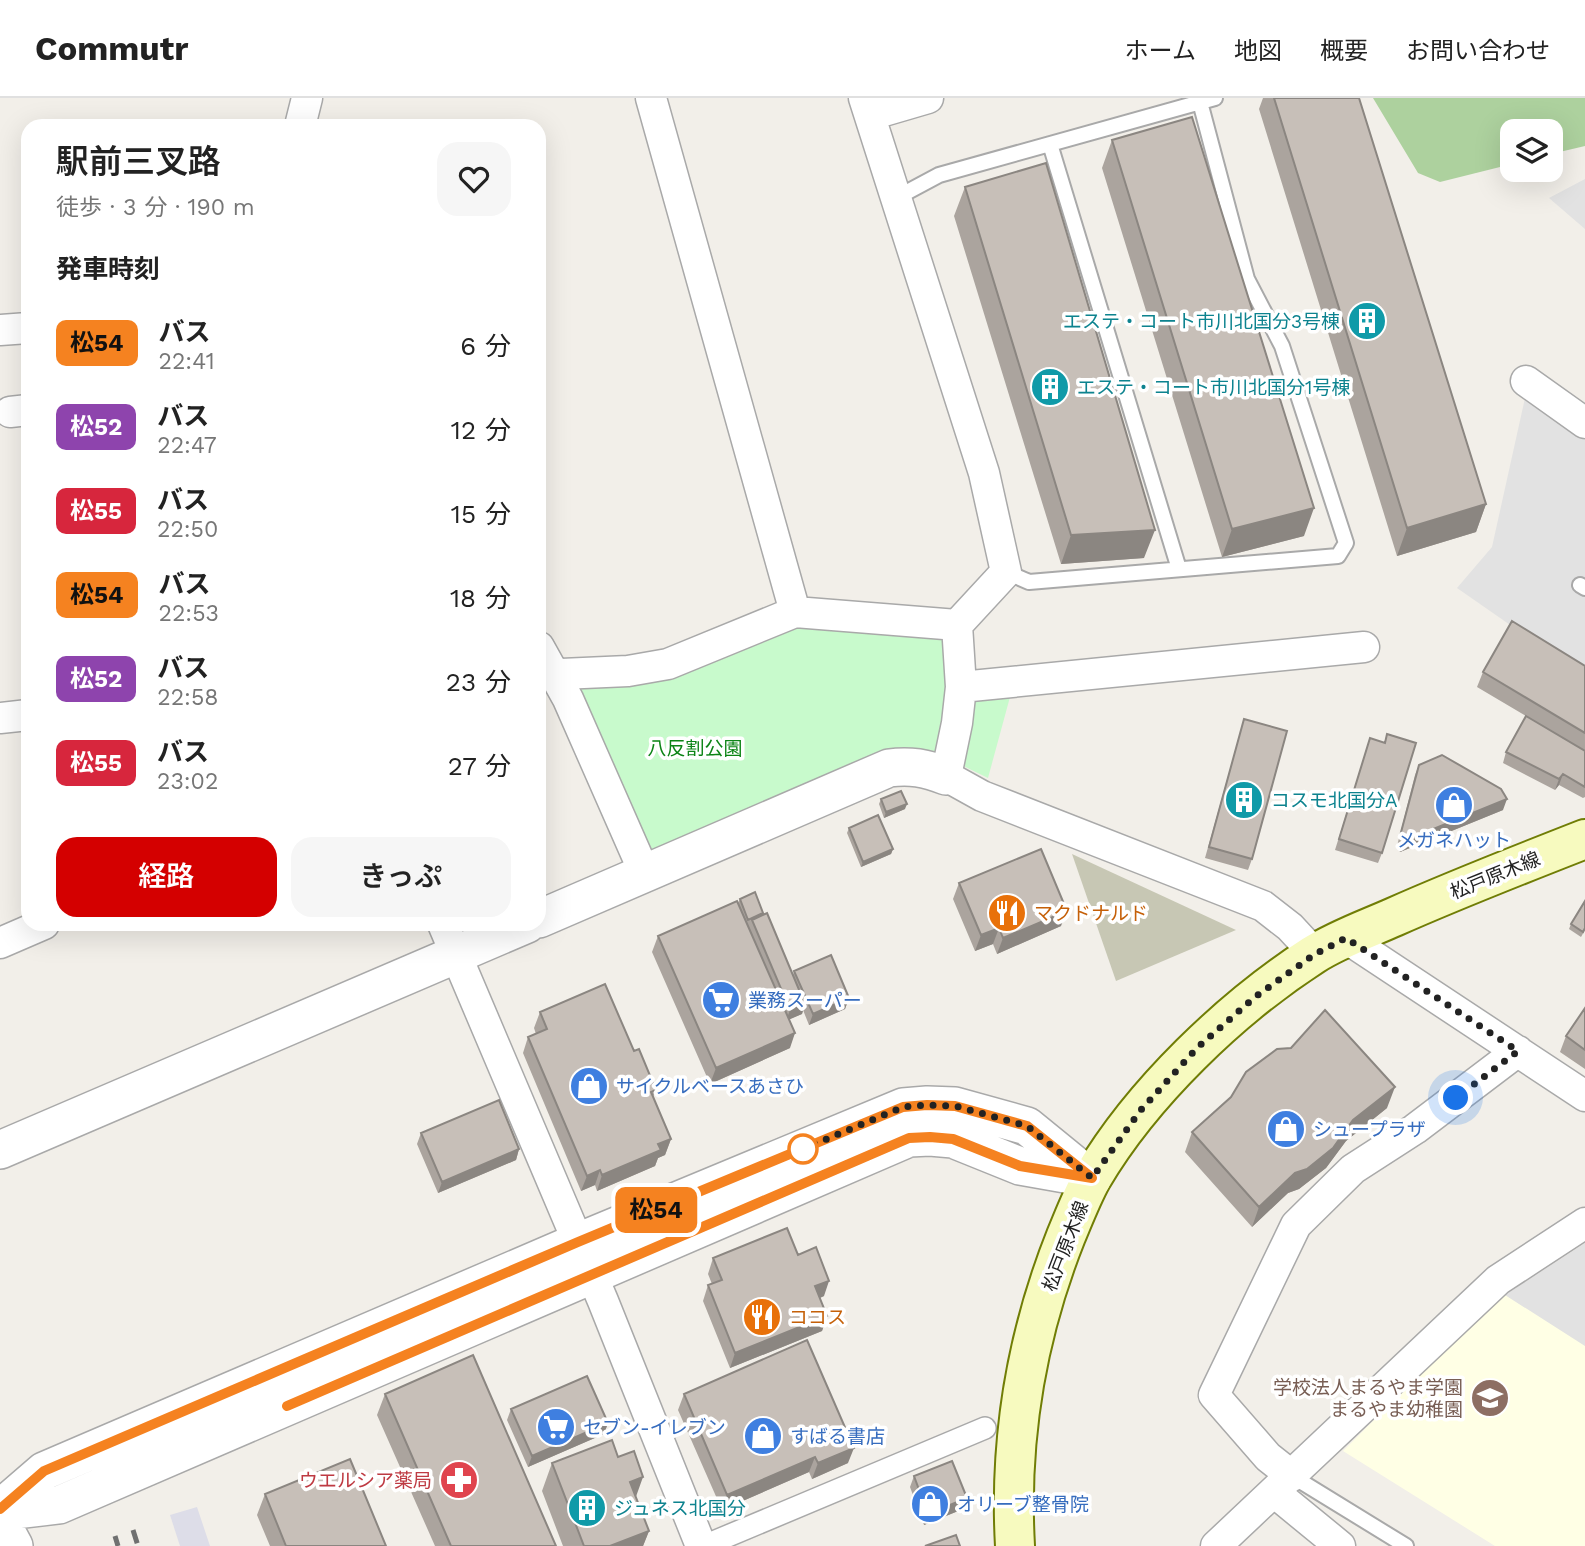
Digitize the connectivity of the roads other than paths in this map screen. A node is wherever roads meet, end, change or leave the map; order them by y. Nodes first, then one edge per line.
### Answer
1 (307, 98) edge
2 (651, 98) edge
3 (928, 98) edge
4 (1215, 98) edge
5 (1200, 102) junction
6 (867, 107) edge
7 (302, 119) edge
8 (1049, 144) junction
9 (896, 198) junction
10 (21, 328) edge
11 (0, 330) edge
12 (1525, 381) dead end
13 (1585, 423) edge
14 (1179, 569) junction
15 (1006, 572) junction
16 (795, 611) junction
17 (957, 625) junction
18 (1364, 647) dead end
19 (547, 675) edge
20 (961, 687) junction
21 (21, 716) edge
22 (0, 718) edge
23 (946, 776) junction
24 (1585, 839) edge
25 (645, 874) junction
26 (546, 916) edge
27 (28, 931) edge
28 (491, 931) edge
29 (449, 939) edge
30 (0, 943) edge
31 (1330, 946) junction
32 (1518, 1051) junction
33 (1585, 1096) edge
34 (0, 1150) edge
35 (1092, 1178) junction
36 (1585, 1223) edge
37 (585, 1259) junction
38 (985, 1428) dead end
39 (1282, 1484) junction
40 (0, 1511) edge
41 (0, 1520) edge
42 (0, 1538) edge
43 (1, 1546) edge
44 (14, 1546) edge
45 (703, 1546) edge
46 (1015, 1546) edge
47 (1216, 1546) edge
48 (1340, 1546) edge
49 (1406, 1546) edge

1 - 7 street
2 - 16 street
3 - 6 street
4 - 5 lane
5 - 8 lane
5 - 14 lane
6 - 9 street
8 - 9 lane
8 - 14 lane
9 - 15 street
10 - 11 street
12 - 13 street
14 - 15 lane
15 - 17 street
16 - 17 street
16 - 19 street
17 - 20 street
18 - 20 street
19 - 25 street
20 - 23 street
21 - 22 street
23 - 25 street
23 - 31 street
24 - 31 main road, 松戸原木線
25 - 26 street
27 - 30 street
28 - 29 street
29 - 34 street
29 - 37 street
31 - 32 street
31 - 35 main road, 松戸原木線
32 - 33 street
32 - 39 street
35 - 37 street
35 - 46 main road, 松戸原木線
36 - 39 street
37 - 40 street
37 - 45 street
38 - 45 street
39 - 47 street
39 - 48 street
39 - 49 lane
41 - 44 street
42 - 43 street

